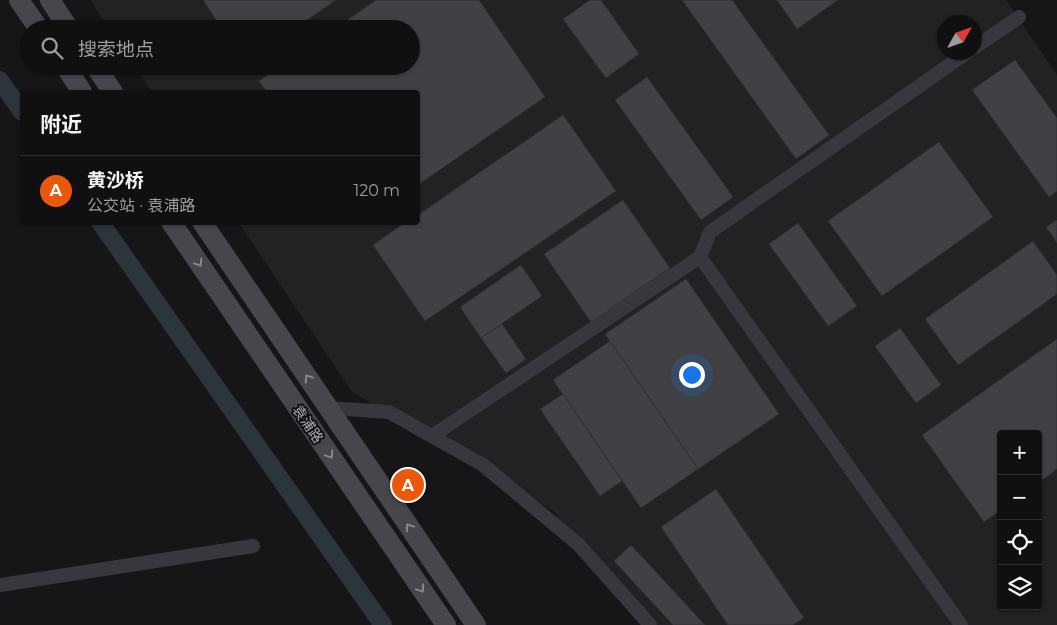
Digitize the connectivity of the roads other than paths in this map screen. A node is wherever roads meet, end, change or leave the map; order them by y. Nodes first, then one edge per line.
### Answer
1 (19, 0) edge
2 (50, 0) edge
3 (1018, 17) dead end
4 (33, 20) edge
5 (63, 20) edge
6 (982, 42) edge
7 (957, 60) edge
8 (70, 75) edge
9 (101, 75) edge
10 (81, 90) edge
11 (112, 90) edge
12 (173, 225) edge
13 (204, 225) edge
14 (700, 257) junction
15 (329, 408) junction
16 (432, 436) junction
17 (253, 546) dead end
18 (0, 586) edge
19 (446, 625) edge
20 (476, 625) edge
21 (650, 625) edge
22 (961, 625) edge

1 - 4 main road
2 - 5 main road
3 - 6 street
7 - 14 street
8 - 10 main road
9 - 11 main road
12 -> 19 main road, 袁浦路
15 -> 13 main road, 袁浦路
14 - 16 street
14 - 22 street
15 - 16 street
20 -> 15 main road, 袁浦路
16 - 21 street
17 - 18 street

